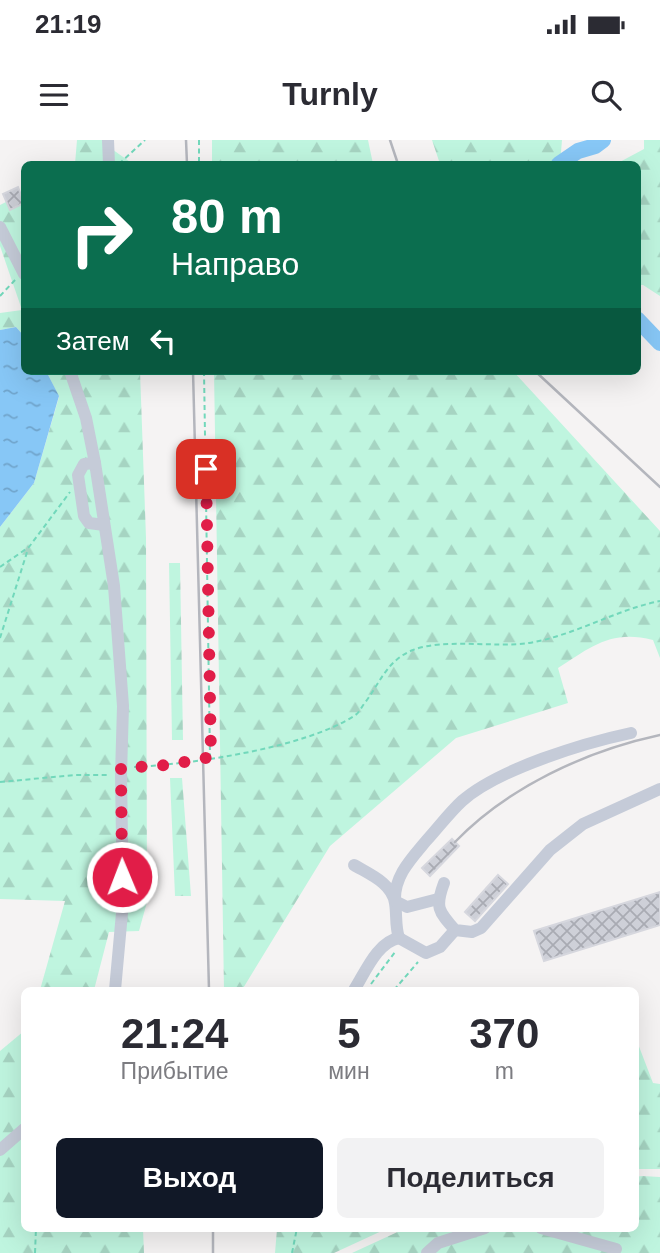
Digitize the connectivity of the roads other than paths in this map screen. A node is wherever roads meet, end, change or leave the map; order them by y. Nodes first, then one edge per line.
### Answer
1 (108, 140) edge
2 (109, 161) edge
3 (0, 227) edge
4 (21, 266) edge
5 (71, 375) edge
6 (95, 463) junction
7 (104, 525) junction
8 (631, 733) dead end
9 (660, 789) edge
10 (354, 865) dead end
11 (444, 883) dead end
12 (438, 899) junction
13 (395, 901) junction
14 (455, 930) junction
15 (399, 937) junction
16 (115, 987) edge
17 (356, 987) edge
18 (21, 1132) edge
19 (0, 1150) edge
20 (472, 1232) edge
21 (554, 1232) edge
22 (616, 1252) edge
23 (427, 1253) edge

1 - 2 street
3 - 4 street
5 - 6 street
6 - 7 street
6 - 7 street
7 - 16 street
8 - 13 street
9 - 14 street
10 - 13 street
11 - 12 street
12 - 13 street
12 - 14 street
13 - 15 street
14 - 15 street
15 - 17 street
18 - 19 street
20 - 23 street
21 - 22 street

